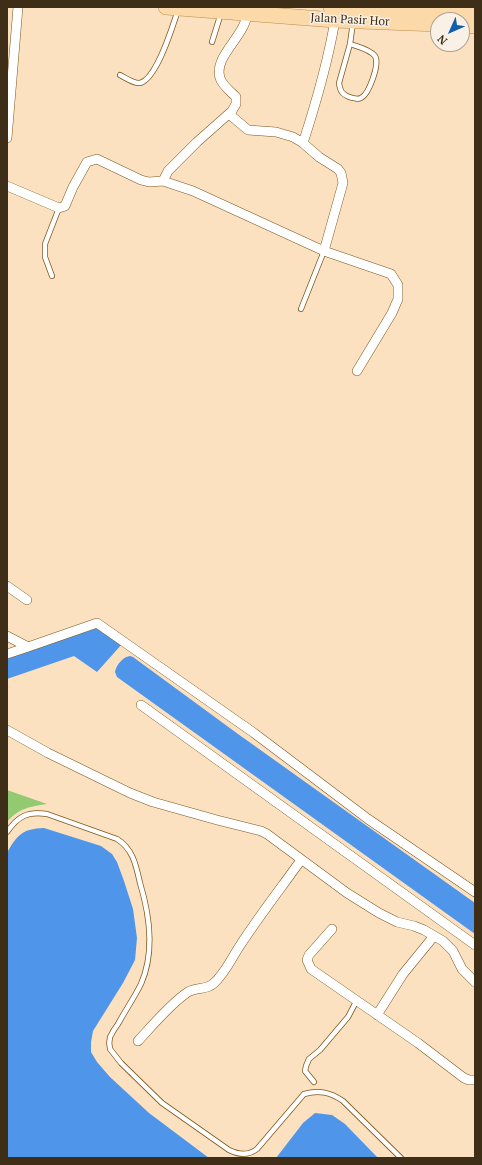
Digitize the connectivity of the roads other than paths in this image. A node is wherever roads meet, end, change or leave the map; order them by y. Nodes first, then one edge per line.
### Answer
1 (18, 7) edge
2 (172, 8) edge
3 (380, 8) edge
4 (222, 11) junction
5 (247, 13) junction
6 (333, 14) edge
7 (475, 16) edge
8 (353, 20) junction
9 (430, 24) edge
10 (212, 42) dead end
11 (350, 44) junction
12 (120, 75) dead end
13 (229, 114) junction
14 (7, 138) edge
15 (303, 143) junction
16 (163, 181) junction
17 (7, 186) edge
18 (59, 208) junction
19 (324, 251) junction
20 (52, 276) dead end
21 (301, 309) dead end
22 (357, 371) dead end
23 (7, 586) edge
24 (27, 600) dead end
25 (7, 636) edge
26 (28, 647) junction
27 (7, 654) edge
28 (141, 705) dead end
29 (7, 730) edge
30 (7, 832) edge
31 (301, 860) junction
32 (475, 892) edge
33 (332, 929) dead end
34 (434, 936) junction
35 (475, 945) edge
36 (475, 982) edge
37 (357, 1000) junction
38 (377, 1015) junction
39 (138, 1041) dead end
40 (475, 1080) edge
41 (314, 1082) dead end
42 (401, 1158) edge

1 - 14 street
2 - 4 main road, Jalan Pasir Hor
2 - 12 lane
3 - 6 main road, Jalan Pasir Hor
3 - 7 main road, Jalan Pasir Hor
4 - 5 main road, Jalan Pasir Hor
4 - 10 lane
5 - 6 main road, Jalan Pasir Hor
5 - 13 street
6 - 8 main road, Jalan Pasir Hor
6 - 15 street
8 - 9 main road, Jalan Pasir Hor
8 - 11 lane
11 - 11 lane
13 - 15 street
13 - 16 street
15 - 19 street
16 - 18 street
16 - 19 street
17 - 18 street
18 - 20 lane
19 - 21 lane
19 - 22 street
23 - 24 street
25 - 26 street
26 - 27 street
26 - 32 street
28 - 35 street
29 - 31 street
30 - 42 lane
31 - 34 street
31 - 39 street
33 - 37 street
34 - 36 street
34 - 38 street
37 - 38 street
37 - 41 lane
38 - 40 street

